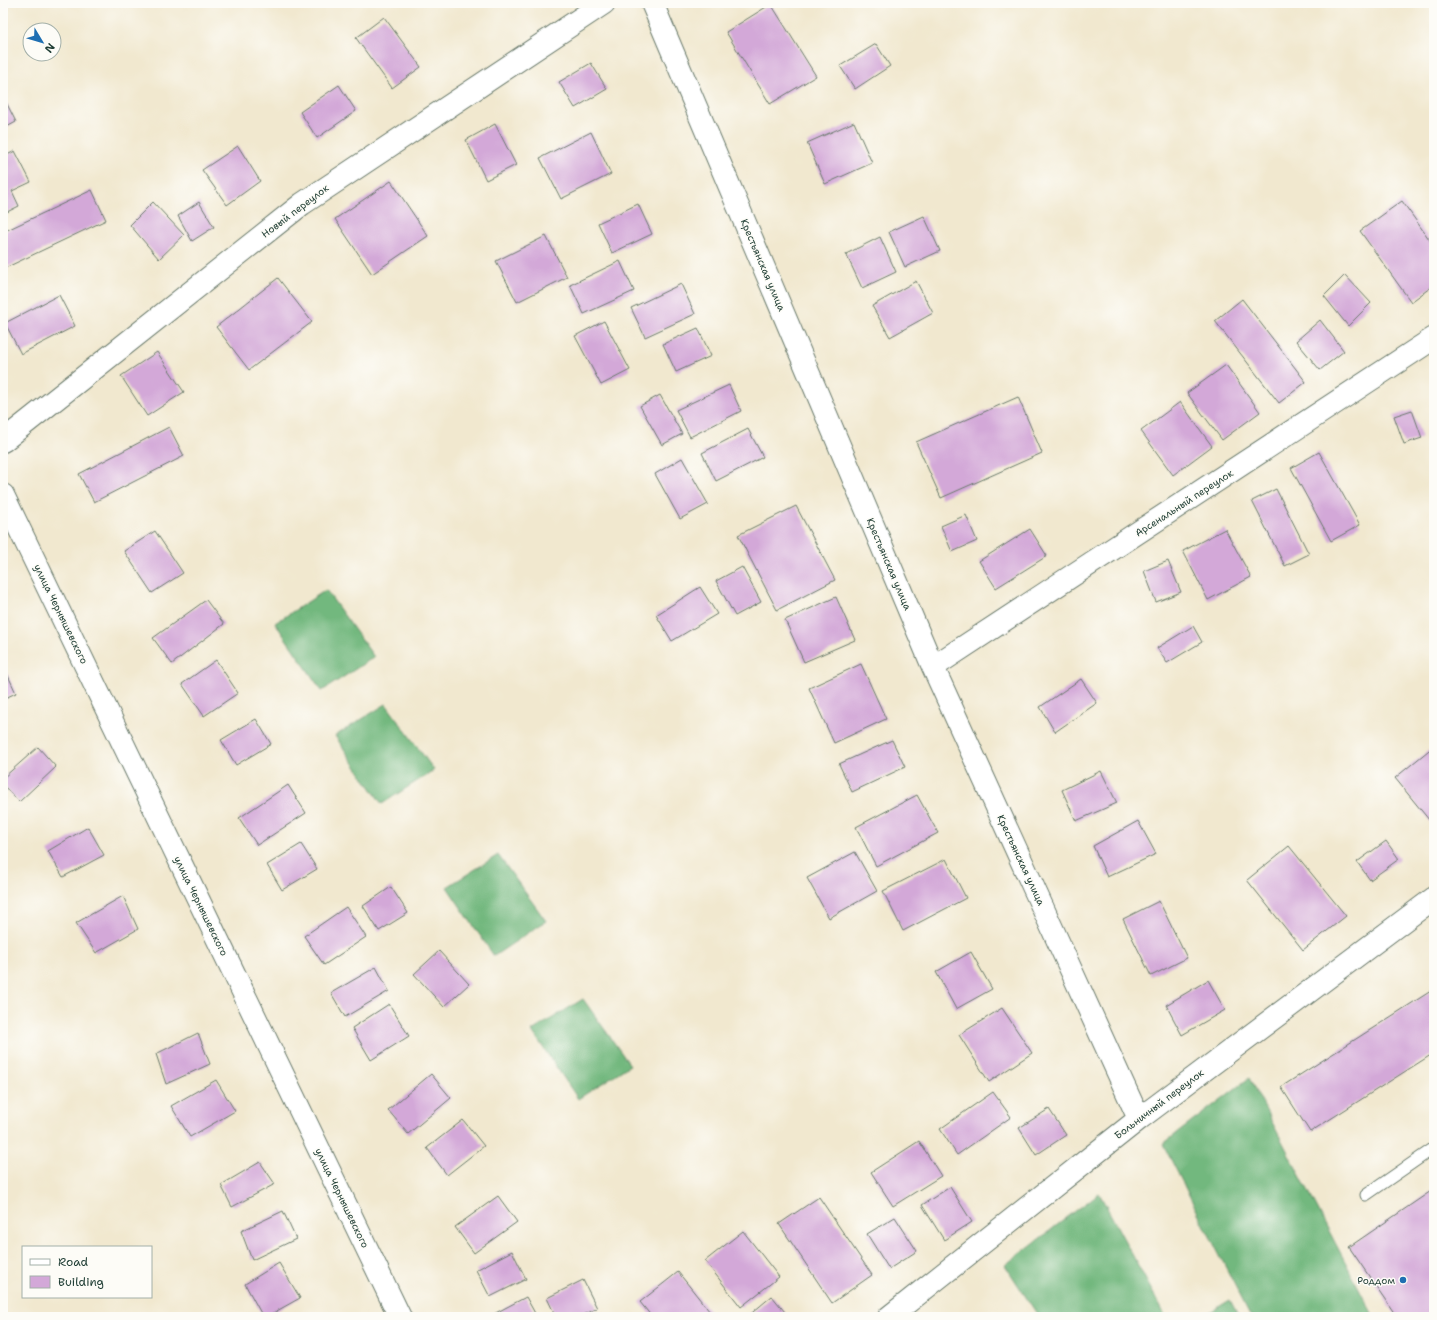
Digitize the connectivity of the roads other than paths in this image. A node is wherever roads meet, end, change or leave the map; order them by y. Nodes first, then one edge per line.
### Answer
1 (604, 3) edge
2 (652, 3) edge
3 (1434, 338) edge
4 (3, 441) edge
5 (3, 495) edge
6 (933, 667) junction
7 (1434, 898) edge
8 (1139, 1119) junction
9 (1434, 1148) edge
10 (1366, 1195) dead end
11 (400, 1317) edge
12 (889, 1317) edge

1 - 4 street, Новый переулок
2 - 6 street, Крестьянская улица
3 - 6 street, Арсенальный переулок
5 - 11 street, улица Чернышевского
6 - 8 street, Крестьянская улица
7 - 8 street, Больничный переулок
8 - 12 street, Больничный переулок
9 - 10 lane

